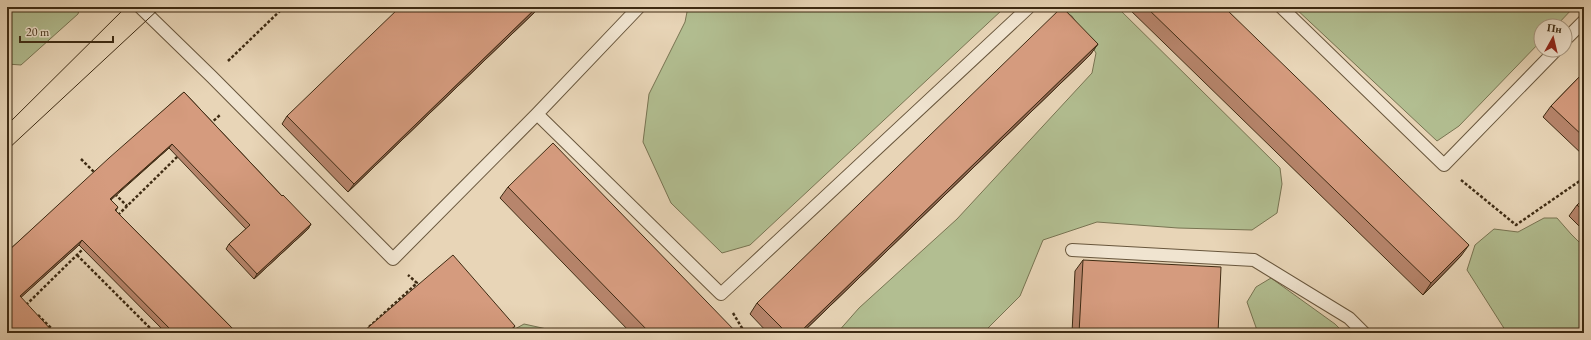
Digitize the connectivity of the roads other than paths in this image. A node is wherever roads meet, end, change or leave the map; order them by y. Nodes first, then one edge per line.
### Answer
1 (140, 7) edge
2 (639, 7) edge
3 (1281, 7) edge
4 (1028, 8) dead end
5 (1584, 21) edge
6 (1573, 32) edge
7 (1548, 58) edge
8 (538, 114) junction
9 (1072, 250) dead end
10 (1364, 333) edge

1 - 8 lane
2 - 8 lane
3 - 7 lane
4 - 8 lane
5 - 6 lane
9 - 10 lane

